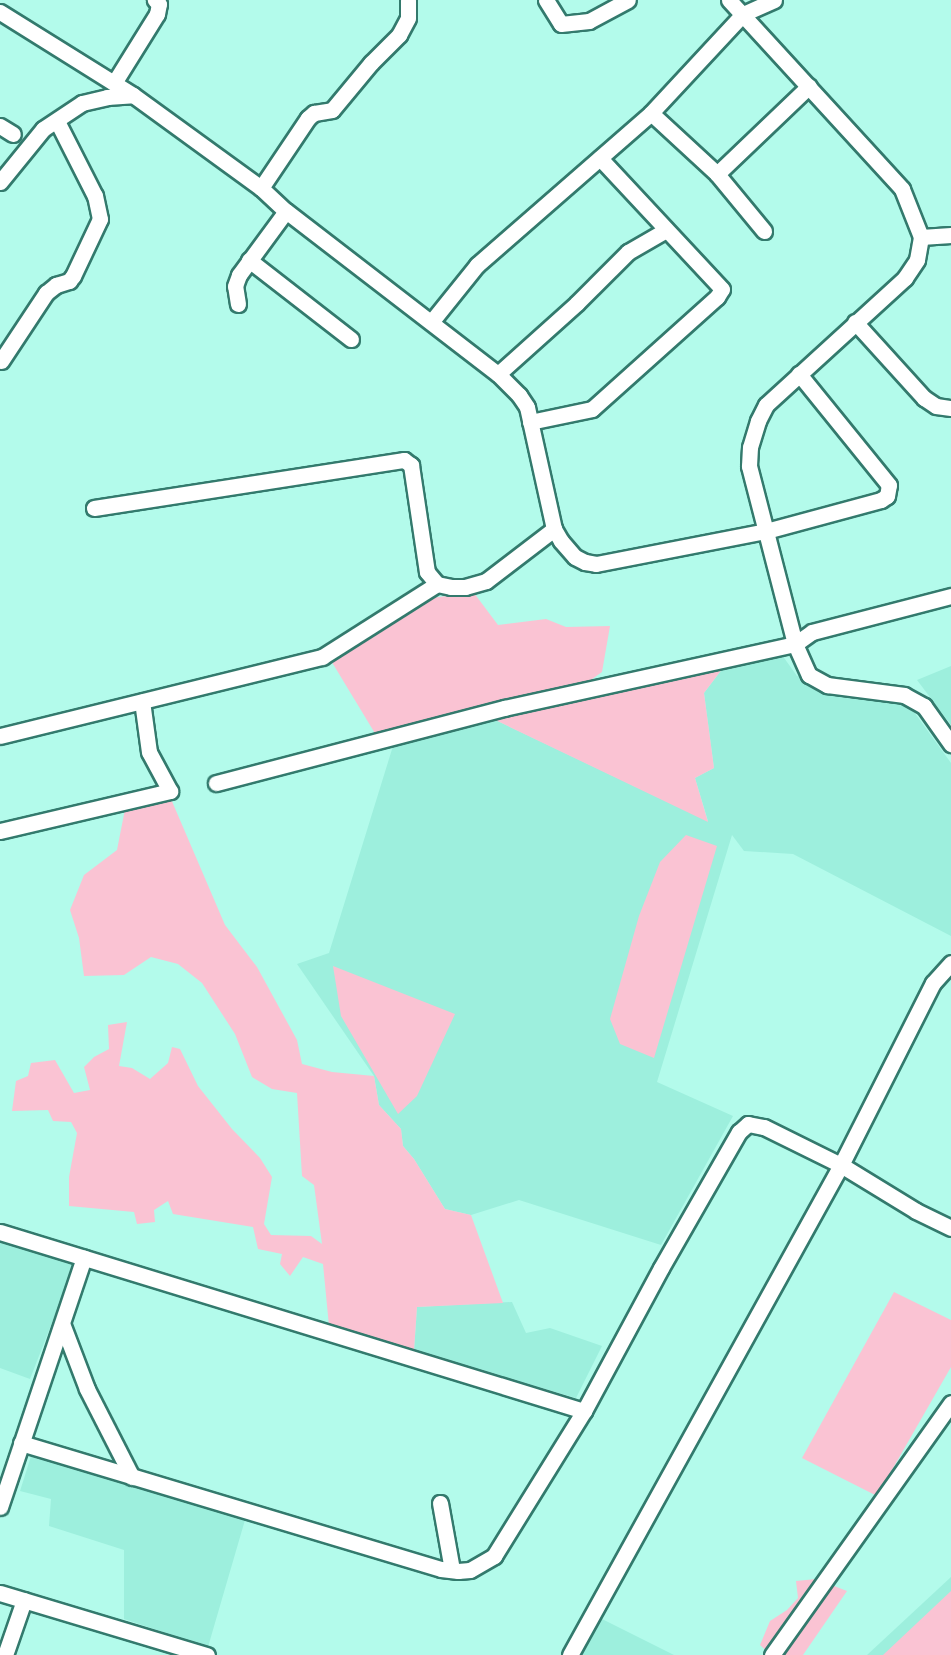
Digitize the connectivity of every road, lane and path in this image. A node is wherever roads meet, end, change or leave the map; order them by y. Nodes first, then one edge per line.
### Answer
1 (155, 0) edge
2 (408, 0) edge
3 (546, 0) edge
4 (628, 0) edge
5 (729, 0) edge
6 (774, 0) edge
7 (0, 12) edge
8 (743, 14) junction
9 (114, 83) junction
10 (809, 86) junction
11 (133, 95) junction
12 (651, 113) junction
13 (57, 121) junction
14 (600, 158) junction
15 (717, 174) junction
16 (0, 182) edge
17 (261, 188) junction
18 (286, 211) junction
19 (666, 230) junction
20 (764, 231) dead end
21 (951, 235) edge
22 (921, 237) junction
23 (249, 260) junction
24 (238, 304) dead end
25 (432, 321) junction
26 (855, 322) junction
27 (351, 339) dead end
28 (1, 361) edge
29 (498, 374) junction
30 (799, 374) junction
31 (951, 408) edge
32 (531, 422) junction
33 (94, 508) dead end
34 (554, 528) junction
35 (766, 531) junction
36 (437, 584) junction
37 (951, 596) edge
38 (795, 644) junction
39 (142, 701) junction
40 (0, 736) edge
41 (951, 744) edge
42 (216, 783) dead end
43 (0, 831) edge
44 (951, 963) edge
45 (841, 1165) junction
46 (951, 1228) edge
47 (0, 1232) edge
48 (84, 1258) junction
49 (63, 1326) junction
50 (951, 1403) edge
51 (584, 1411) junction
52 (21, 1443) junction
53 (132, 1477) junction
54 (440, 1503) dead end
55 (0, 1507) edge
56 (452, 1570) junction
57 (0, 1593) edge
58 (24, 1600) junction
59 (164, 1649) edge
60 (5, 1655) edge
61 (207, 1655) edge
62 (570, 1655) edge
63 (772, 1655) edge

1 - 9 street
2 - 17 street
3 - 4 street
5 - 8 street
6 - 8 street
7 - 9 street
8 - 10 street
8 - 12 street
9 - 11 street
10 - 15 street
10 - 22 street
11 - 13 street
11 - 17 street
12 - 14 street
12 - 15 street
13 - 16 street
13 - 28 street
14 - 19 street
14 - 25 street
15 - 20 street
17 - 18 street
18 - 23 street
18 - 25 street
19 - 29 street
19 - 32 street
21 - 22 street
22 - 26 street
23 - 24 street
23 - 27 street
25 - 29 street
26 - 30 street
26 - 31 street
29 - 32 street
30 - 35 street
30 - 35 street
32 - 34 street
33 - 36 street
34 - 35 street
34 - 36 street
35 - 38 street
36 - 39 street
37 - 38 street
38 - 41 street
38 - 42 street
39 - 40 street
39 - 43 street
44 - 45 street
45 - 46 street
45 - 51 street
45 - 62 street
47 - 48 street
48 - 49 street
48 - 51 street
49 - 52 street
49 - 53 street
50 - 63 street
51 - 56 street
52 - 53 street
52 - 55 street
53 - 56 street
54 - 56 street
57 - 58 street
58 - 59 street
58 - 60 street
59 - 61 street

